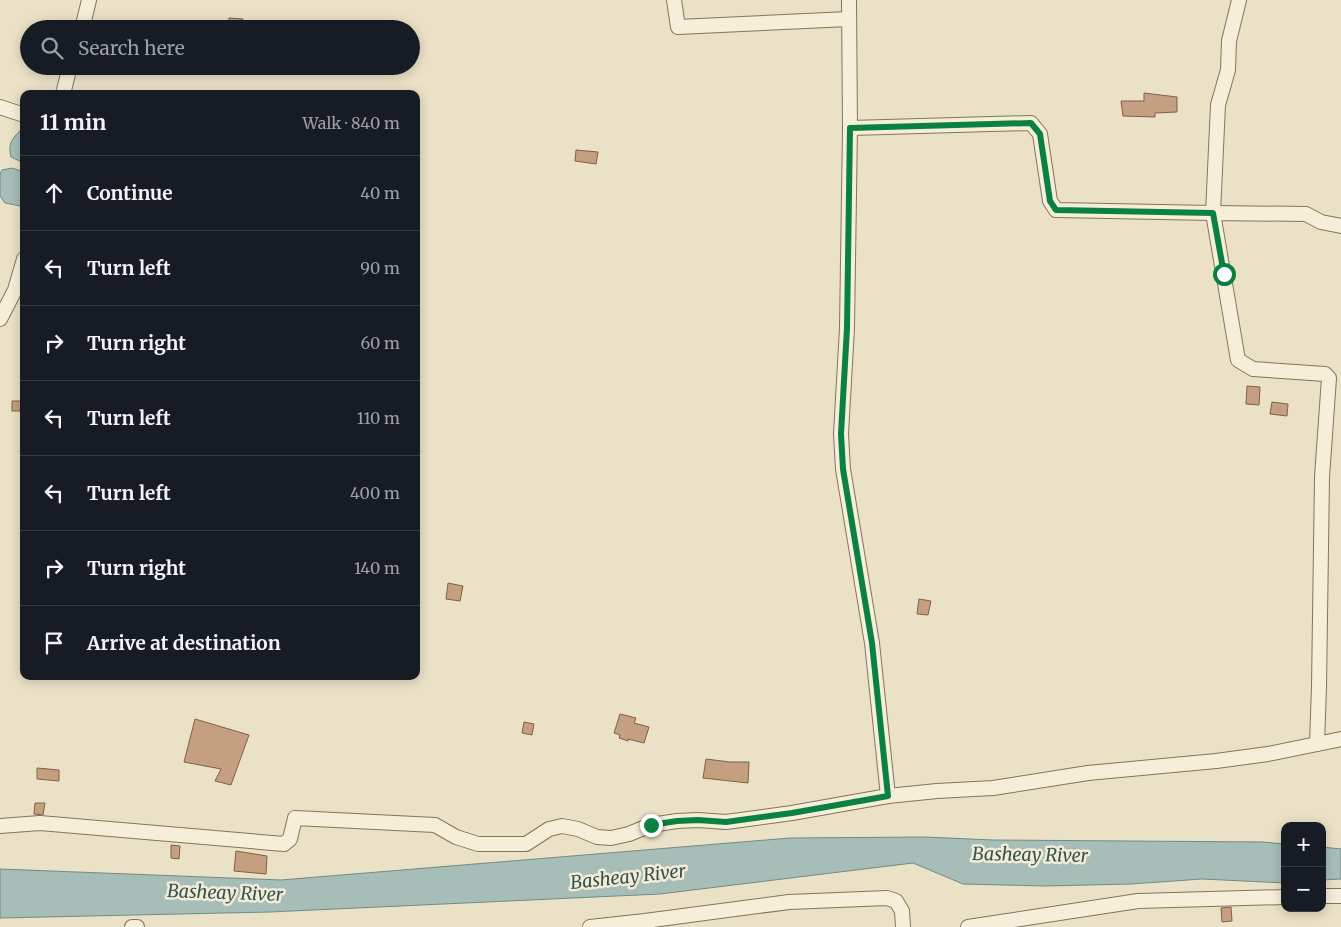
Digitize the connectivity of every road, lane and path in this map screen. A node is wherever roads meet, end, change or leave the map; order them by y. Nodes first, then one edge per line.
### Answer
1 (89, 0) edge
2 (674, 0) edge
3 (849, 0) edge
4 (1239, 0) edge
5 (849, 19) junction
6 (84, 20) edge
7 (68, 75) edge
8 (64, 90) edge
9 (0, 107) edge
10 (20, 114) edge
11 (850, 128) junction
12 (1213, 213) junction
13 (1341, 226) edge
14 (20, 273) edge
15 (0, 319) edge
16 (1341, 739) edge
17 (1317, 744) junction
18 (888, 796) junction
19 (0, 826) edge
20 (1326, 896) edge
21 (1341, 896) edge
22 (1281, 897) edge
23 (132, 927) edge
24 (137, 927) edge
25 (590, 927) edge
26 (903, 927) edge
27 (968, 927) edge

1 - 6 street
2 - 5 street
3 - 5 street
4 - 12 street
5 - 11 street
7 - 8 street
9 - 10 street
11 - 12 street
11 - 18 street
12 - 13 street
12 - 17 street
14 - 15 street
16 - 17 street
17 - 18 street
18 - 19 street
20 - 21 street
22 - 27 street
23 - 24 street
25 - 26 street

